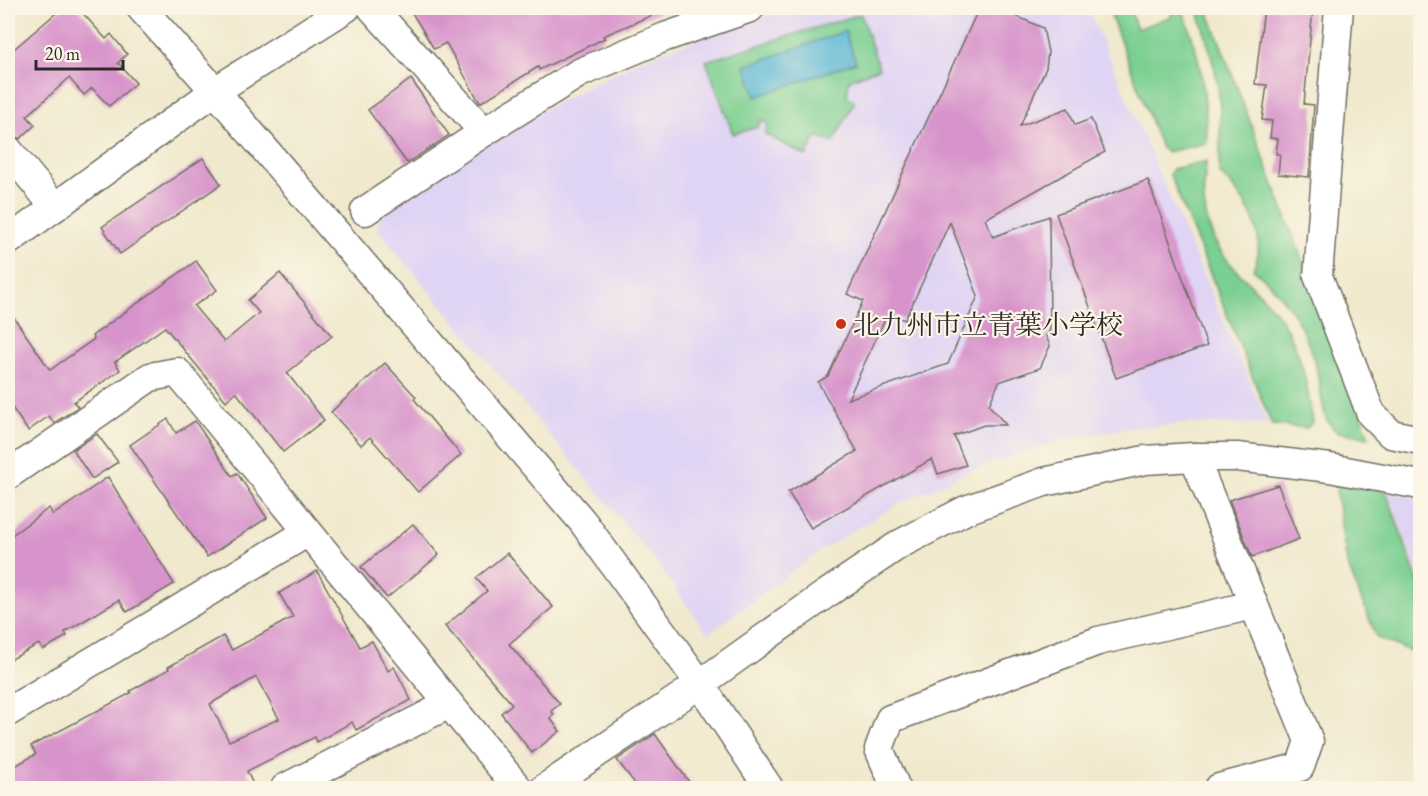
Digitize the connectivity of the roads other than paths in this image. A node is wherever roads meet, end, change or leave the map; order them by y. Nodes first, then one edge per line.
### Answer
1 (141, 8) edge
2 (346, 8) edge
3 (372, 8) edge
4 (750, 8) edge
5 (1339, 8) edge
6 (215, 91) junction
7 (484, 132) junction
8 (8, 150) edge
9 (55, 207) junction
10 (364, 211) dead end
11 (8, 241) edge
12 (1420, 440) edge
13 (1194, 457) junction
14 (10, 466) edge
15 (1420, 485) edge
16 (308, 532) junction
17 (1253, 605) junction
18 (700, 684) junction
19 (449, 704) junction
20 (8, 712) edge
21 (511, 787) edge
22 (285, 789) edge
23 (545, 789) edge
24 (769, 789) edge
25 (896, 789) edge
26 (1219, 789) edge

1 - 6 street
2 - 6 street
3 - 7 street
4 - 7 street
5 - 12 street
6 - 9 street
6 - 18 street
7 - 10 street
8 - 9 street
9 - 11 street
13 - 15 street
13 - 17 street
13 - 18 street
14 - 16 street
16 - 19 street
16 - 20 street
17 - 25 street
17 - 26 street
18 - 23 street
18 - 24 street
19 - 21 street
19 - 22 street

